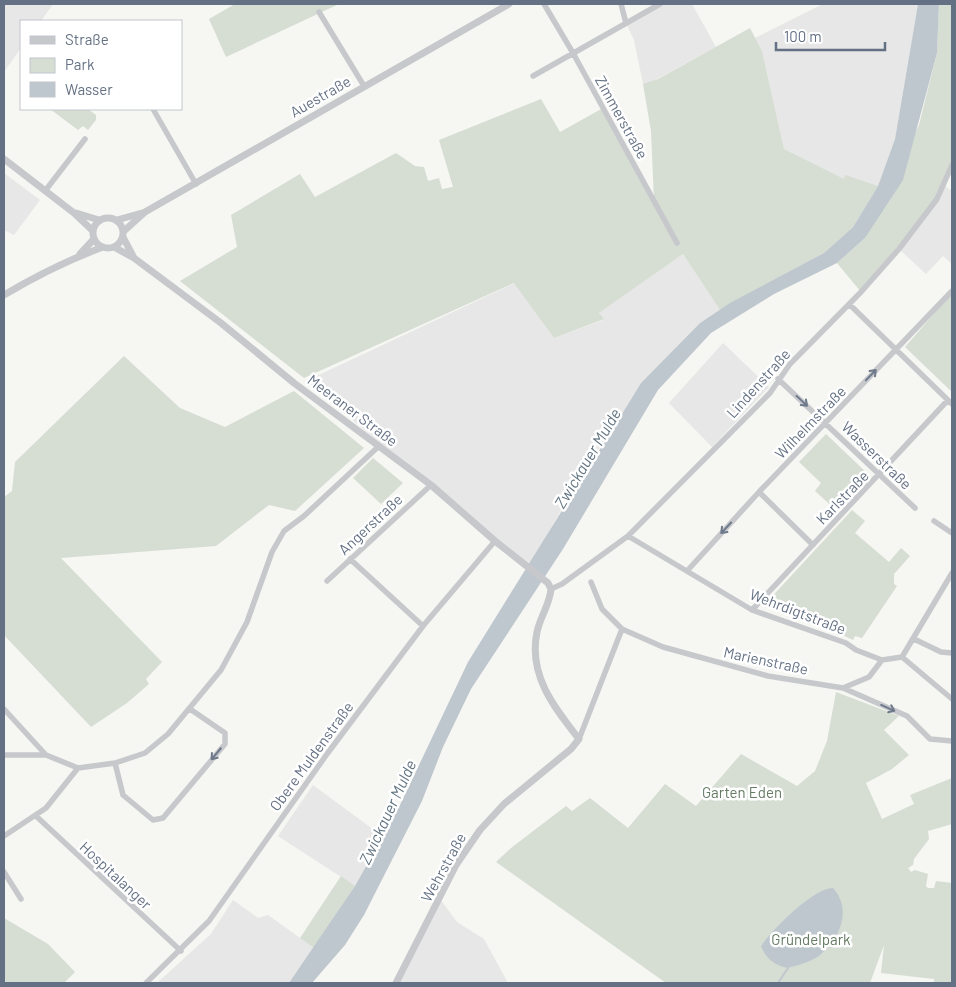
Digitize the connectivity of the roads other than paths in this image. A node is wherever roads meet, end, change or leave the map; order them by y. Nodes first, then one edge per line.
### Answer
1 (509, 4) edge
2 (544, 4) edge
3 (621, 4) edge
4 (660, 4) edge
5 (319, 12) dead end
6 (626, 23) junction
7 (573, 53) junction
8 (533, 76) dead end
9 (364, 86) junction
10 (154, 110) edge
11 (85, 139) dead end
12 (4, 159) edge
13 (952, 165) edge
14 (196, 184) junction
15 (45, 191) junction
16 (145, 212) junction
17 (74, 213) junction
18 (99, 220) junction
19 (117, 220) junction
20 (124, 234) junction
21 (93, 235) junction
22 (676, 243) dead end
23 (114, 247) junction
24 (103, 248) junction
25 (78, 256) junction
26 (134, 258) junction
27 (952, 291) edge
28 (4, 295) edge
29 (849, 304) junction
30 (896, 349) junction
31 (778, 379) junction
32 (950, 402) edge
33 (826, 423) junction
34 (378, 446) junction
35 (879, 475) junction
36 (431, 485) junction
37 (759, 492) junction
38 (914, 508) dead end
39 (934, 521) dead end
40 (952, 533) edge
41 (628, 536) junction
42 (495, 541) junction
43 (813, 545) junction
44 (350, 559) junction
45 (687, 571) junction
46 (952, 574) edge
47 (327, 581) dead end
48 (591, 582) dead end
49 (550, 586) junction
50 (752, 610) junction
51 (423, 626) junction
52 (622, 629) junction
53 (914, 639) junction
54 (952, 653) edge
55 (902, 656) junction
56 (882, 660) junction
57 (843, 688) junction
58 (952, 699) edge
59 (4, 709) edge
60 (190, 709) junction
61 (579, 739) junction
62 (952, 742) edge
63 (4, 755) edge
64 (46, 755) junction
65 (115, 763) junction
66 (78, 768) junction
67 (36, 816) junction
68 (4, 836) edge
69 (4, 872) edge
70 (21, 899) dead end
71 (181, 951) junction
72 (146, 983) edge
73 (396, 983) edge

1 - 9 street, Auestraße
2 - 7 street, Zimmerstraße
3 - 6 street
4 - 6 street
5 - 9 street
6 - 7 street
7 - 8 street
7 - 22 street, Zimmerstraße
9 - 14 street, Auestraße
10 - 14 street
11 - 15 street
12 - 15 street
13 - 29 street, Lindenstraße
14 - 16 street, Auestraße
15 - 17 street
16 - 19 street, Auestraße
16 - 20 street, Auestraße
17 - 18 street
17 - 21 street
18 - 19 street
18 - 21 street
19 - 20 street
20 - 23 street
20 - 26 street, Meeraner Straße
21 - 24 street
21 - 25 street
23 - 24 street
23 - 26 street, Meeraner Straße
24 - 25 street
25 - 28 street
26 - 34 street, Meeraner Straße
27 - 30 street, Wilhelmstraße
29 - 30 street
29 - 31 street, Lindenstraße
30 - 32 street
33 -> 30 street, Wilhelmstraße
31 -> 33 street, Wasserstraße
31 - 41 street, Lindenstraße
32 - 35 street, Karlstraße
33 - 35 street, Wasserstraße
33 - 37 street, Wilhelmstraße
34 - 36 street, Meeraner Straße
34 - 60 street
35 - 38 street, Wasserstraße
35 - 43 street, Karlstraße
36 - 42 street, Meeraner Straße
36 - 44 street, Angerstraße
37 - 43 street
37 -> 45 street, Wilhelmstraße
39 - 40 street
41 - 45 street, Wehrdigtstraße
41 - 49 street, Lindenstraße
42 - 49 street, Meeraner Straße
42 - 51 street, Obere Muldenstraße
43 - 50 street, Karlstraße
44 - 47 street, Angerstraße
44 - 51 street
45 - 50 street, Wehrdigtstraße
46 - 53 street
48 - 52 street, Marienstraße
49 - 61 street
50 - 56 street, Wehrdigtstraße
51 - 71 street, Obere Muldenstraße
52 - 57 street, Marienstraße
52 - 61 street, Wehrstraße
53 - 54 street
53 - 55 street
55 - 56 street
55 - 58 street
56 - 57 street
57 -> 62 street, Marienstraße
59 - 64 street
60 - 65 street
60 -> 65 street
61 - 73 street, Wehrstraße
63 - 64 street
64 - 66 street
65 - 66 street
66 - 67 street
67 - 68 street
67 - 71 street, Hospitalanger
69 - 70 street
71 - 72 street, Obere Muldenstraße

